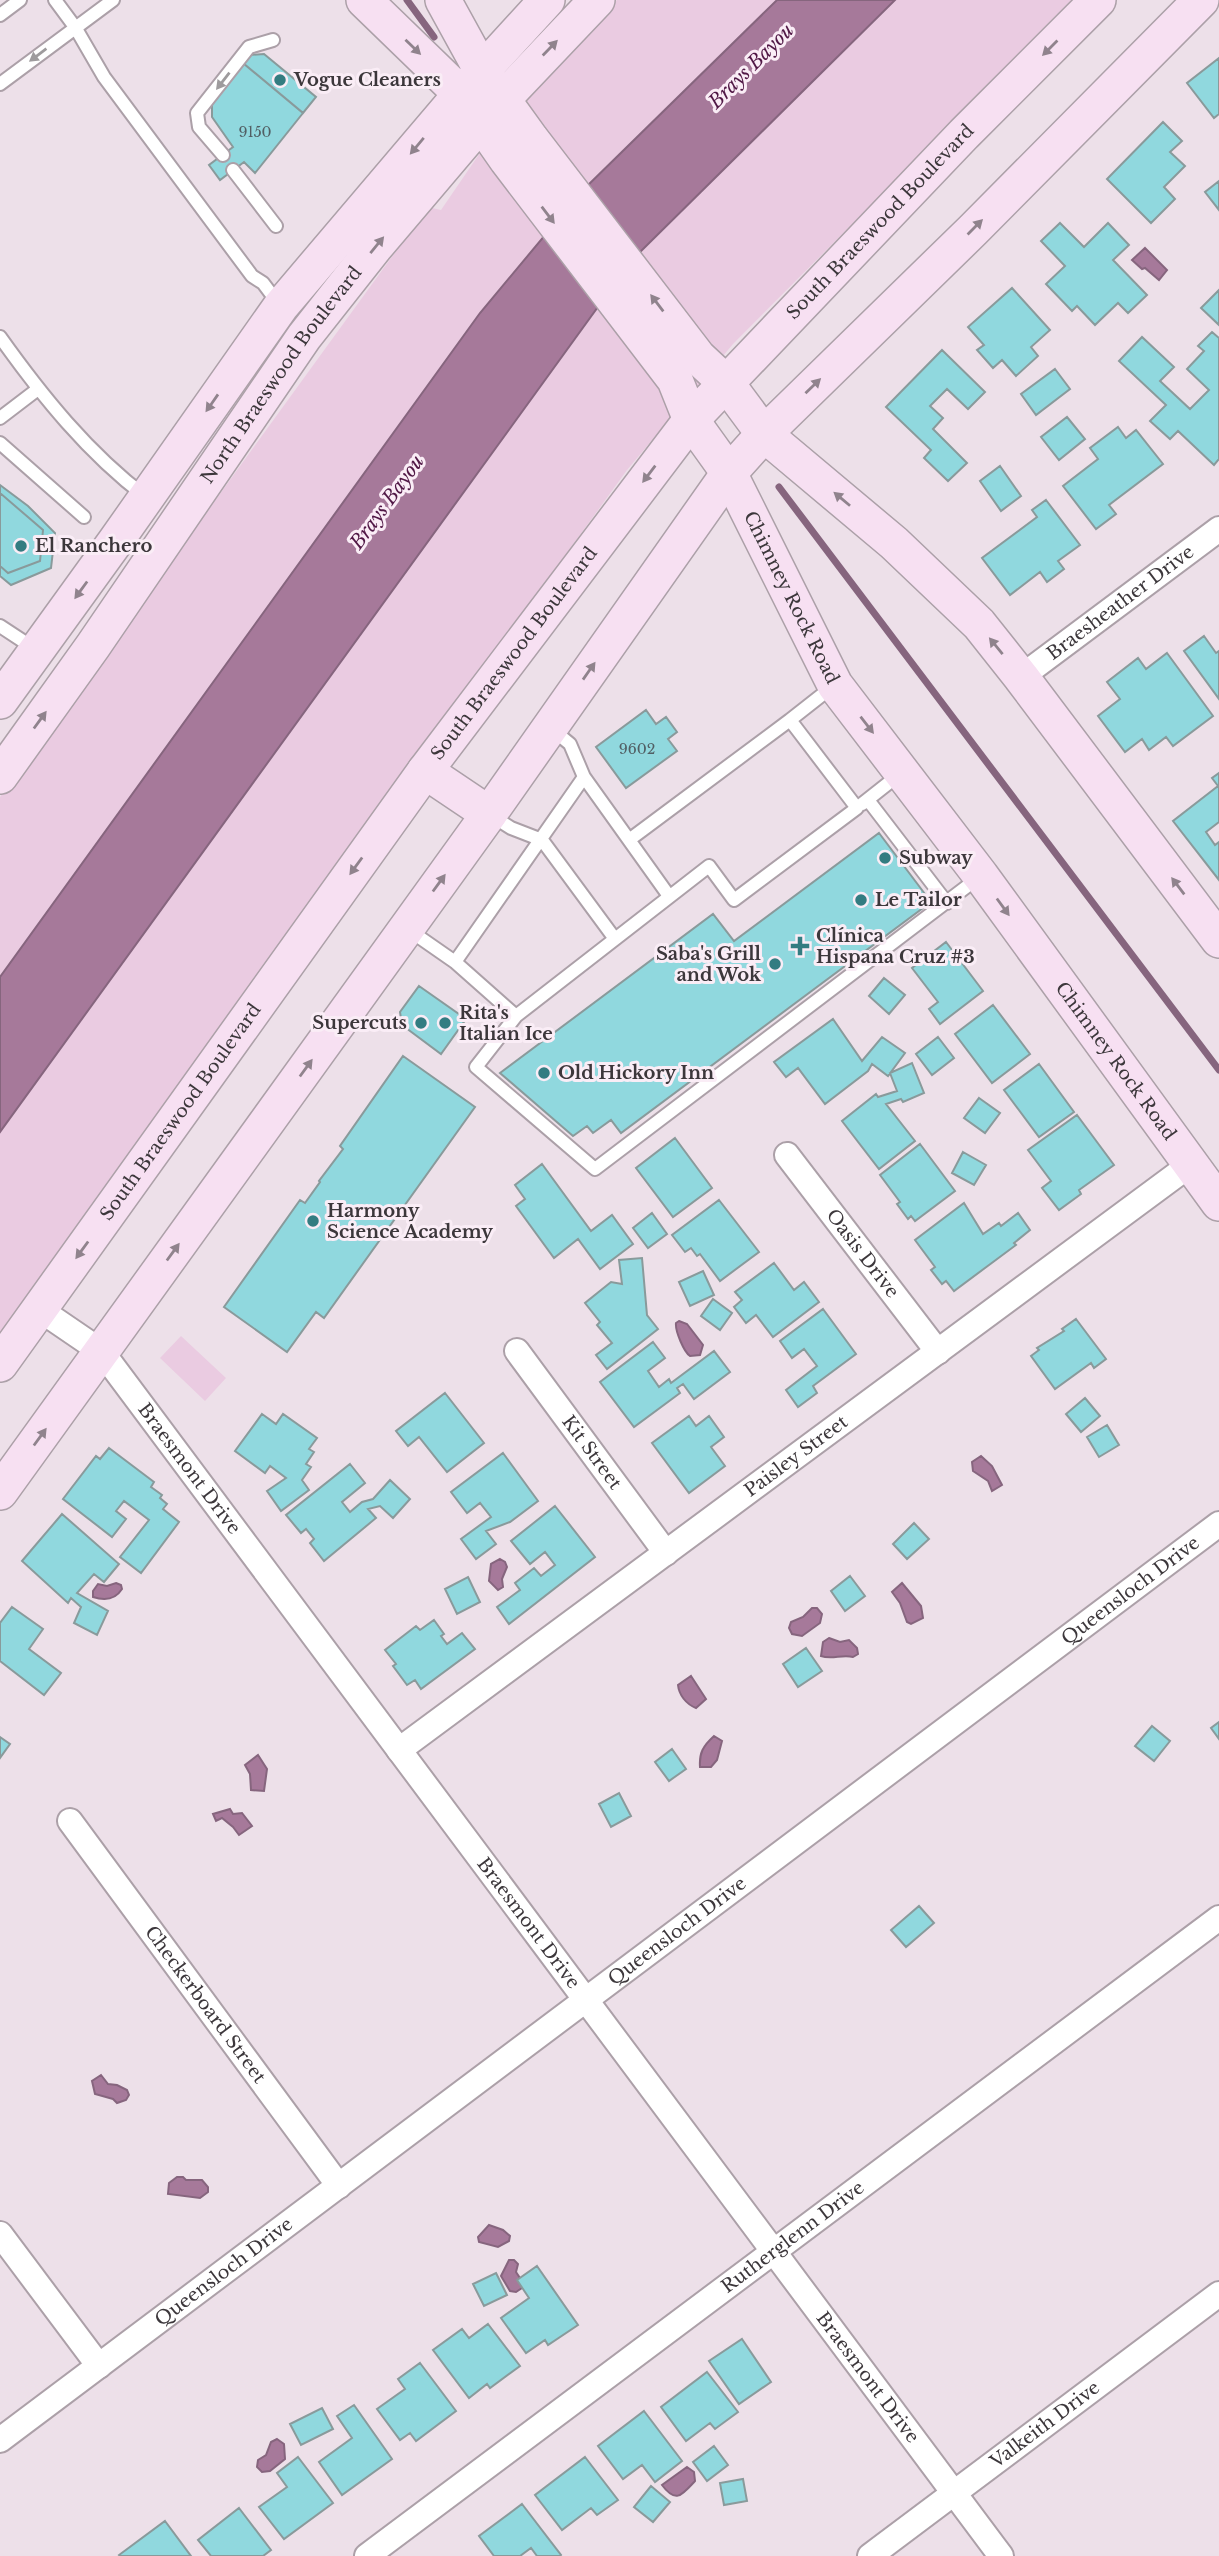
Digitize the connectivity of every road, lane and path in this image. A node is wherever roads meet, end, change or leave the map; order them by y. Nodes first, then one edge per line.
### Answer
1 (20, 0) edge
2 (55, 0) edge
3 (113, 0) edge
4 (364, 0) edge
5 (443, 0) edge
6 (547, 0) edge
7 (597, 0) edge
8 (1098, 0) edge
9 (1195, 2) edge
10 (0, 15) edge
11 (75, 27) junction
12 (273, 40) dead end
13 (0, 84) edge
14 (482, 96) junction
15 (222, 155) dead end
16 (233, 170) dead end
17 (276, 226) dead end
18 (281, 306) junction
19 (0, 337) edge
20 (687, 368) junction
21 (727, 384) junction
22 (38, 389) junction
23 (0, 418) edge
24 (691, 420) junction
25 (764, 434) junction
26 (0, 443) edge
27 (729, 473) junction
28 (147, 497) junction
29 (84, 517) dead end
30 (1219, 529) edge
31 (0, 626) edge
32 (37, 650) junction
33 (1021, 677) junction
34 (835, 684) junction
35 (0, 701) edge
36 (790, 720) junction
37 (550, 727) junction
38 (425, 771) junction
39 (903, 772) junction
40 (0, 776) edge
41 (584, 777) junction
42 (868, 800) junction
43 (857, 808) junction
44 (489, 814) junction
45 (542, 840) junction
46 (629, 840) junction
47 (981, 876) junction
48 (669, 896) junction
49 (947, 903) junction
50 (406, 928) junction
51 (615, 939) junction
52 (1219, 940) edge
53 (455, 962) junction
54 (516, 1016) junction
55 (786, 1155) dead end
56 (1191, 1164) junction
57 (1219, 1203) edge
58 (39, 1309) junction
59 (517, 1351) dead end
60 (102, 1352) junction
61 (938, 1352) junction
62 (0, 1364) edge
63 (0, 1492) edge
64 (1219, 1524) edge
65 (666, 1553) junction
66 (399, 1750) junction
67 (71, 1821) dead end
68 (1219, 1918) edge
69 (586, 2000) junction
70 (339, 2186) junction
71 (0, 2234) edge
72 (773, 2250) junction
73 (1219, 2294) edge
74 (99, 2366) junction
75 (0, 2440) edge
76 (954, 2493) junction
77 (367, 2556) edge
78 (870, 2556) edge
79 (1001, 2556) edge

1 - 10 lane
2 - 11 lane
3 - 11 lane
4 -> 14 main road, Chimney Rock Road
5 - 14 main road, Chimney Rock Road
6 - 14 main road, North Braeswood Boulevard
14 -> 7 main road, North Braeswood Boulevard
8 -> 21 main road, South Braeswood Boulevard
25 -> 9 main road
11 -> 13 lane
11 - 18 lane
12 -> 15 lane
14 -> 18 main road, North Braeswood Boulevard
14 - 20 main road, Chimney Rock Road
40 -> 14 main road, North Braeswood Boulevard
16 - 17 lane
18 -> 28 main road, North Braeswood Boulevard
19 - 22 lane
20 - 21 main road, Chimney Rock Road
20 - 24 main road, Chimney Rock Road
21 - 24 main road, South Braeswood Boulevard
21 - 25 main road, Chimney Rock Road
22 - 23 lane
22 - 28 lane
24 - 27 main road, Chimney Rock Road
24 -> 38 main road, South Braeswood Boulevard
25 - 27 main road
33 -> 25 main road
26 - 29 lane
27 - 34 main road, Chimney Rock Road
37 -> 27 main road
28 -> 32 main road, North Braeswood Boulevard
30 - 33 street, Braesheather Drive
31 - 32 lane
32 - 35 main road, North Braeswood Boulevard
52 -> 33 main road
34 - 36 lane
34 -> 39 main road, Chimney Rock Road
36 - 43 lane
36 - 46 lane
37 - 41 lane
37 - 44 main road
38 - 44 main road
38 -> 58 main road, South Braeswood Boulevard
39 - 42 lane
39 - 47 main road, Chimney Rock Road
41 - 45 lane
41 - 46 lane
42 - 43 lane
42 - 49 lane
43 - 48 lane
44 - 45 lane
50 -> 44 main road
45 - 51 lane
45 - 53 lane
46 - 48 lane
47 - 49 lane
47 -> 56 main road, Chimney Rock Road
48 - 51 lane
49 - 54 lane
50 - 53 lane
60 -> 50 main road
51 - 54 lane
53 - 54 lane
55 - 61 street, Oasis Drive
56 - 57 main road, Chimney Rock Road
56 - 61 street, Paisley Street
58 - 60 street, Braesmont Drive
58 - 62 main road, South Braeswood Boulevard
59 - 65 street, Kit Street
63 -> 60 main road
60 - 66 street, Braesmont Drive
61 - 65 street, Paisley Street
64 - 69 street, Queensloch Drive
65 - 66 street, Paisley Street
66 - 69 street, Braesmont Drive
67 - 70 street, Checkerboard Street
68 - 72 street, Rutherglenn Drive
69 - 70 street, Queensloch Drive
69 - 72 street, Braesmont Drive
70 - 74 street, Queensloch Drive
71 - 74 street
72 - 76 street, Braesmont Drive
72 - 77 street, Rutherglenn Drive
73 - 76 street, Valkeith Drive
74 - 75 street, Queensloch Drive
76 - 78 street, Valkeith Drive
76 - 79 street, Braesmont Drive

